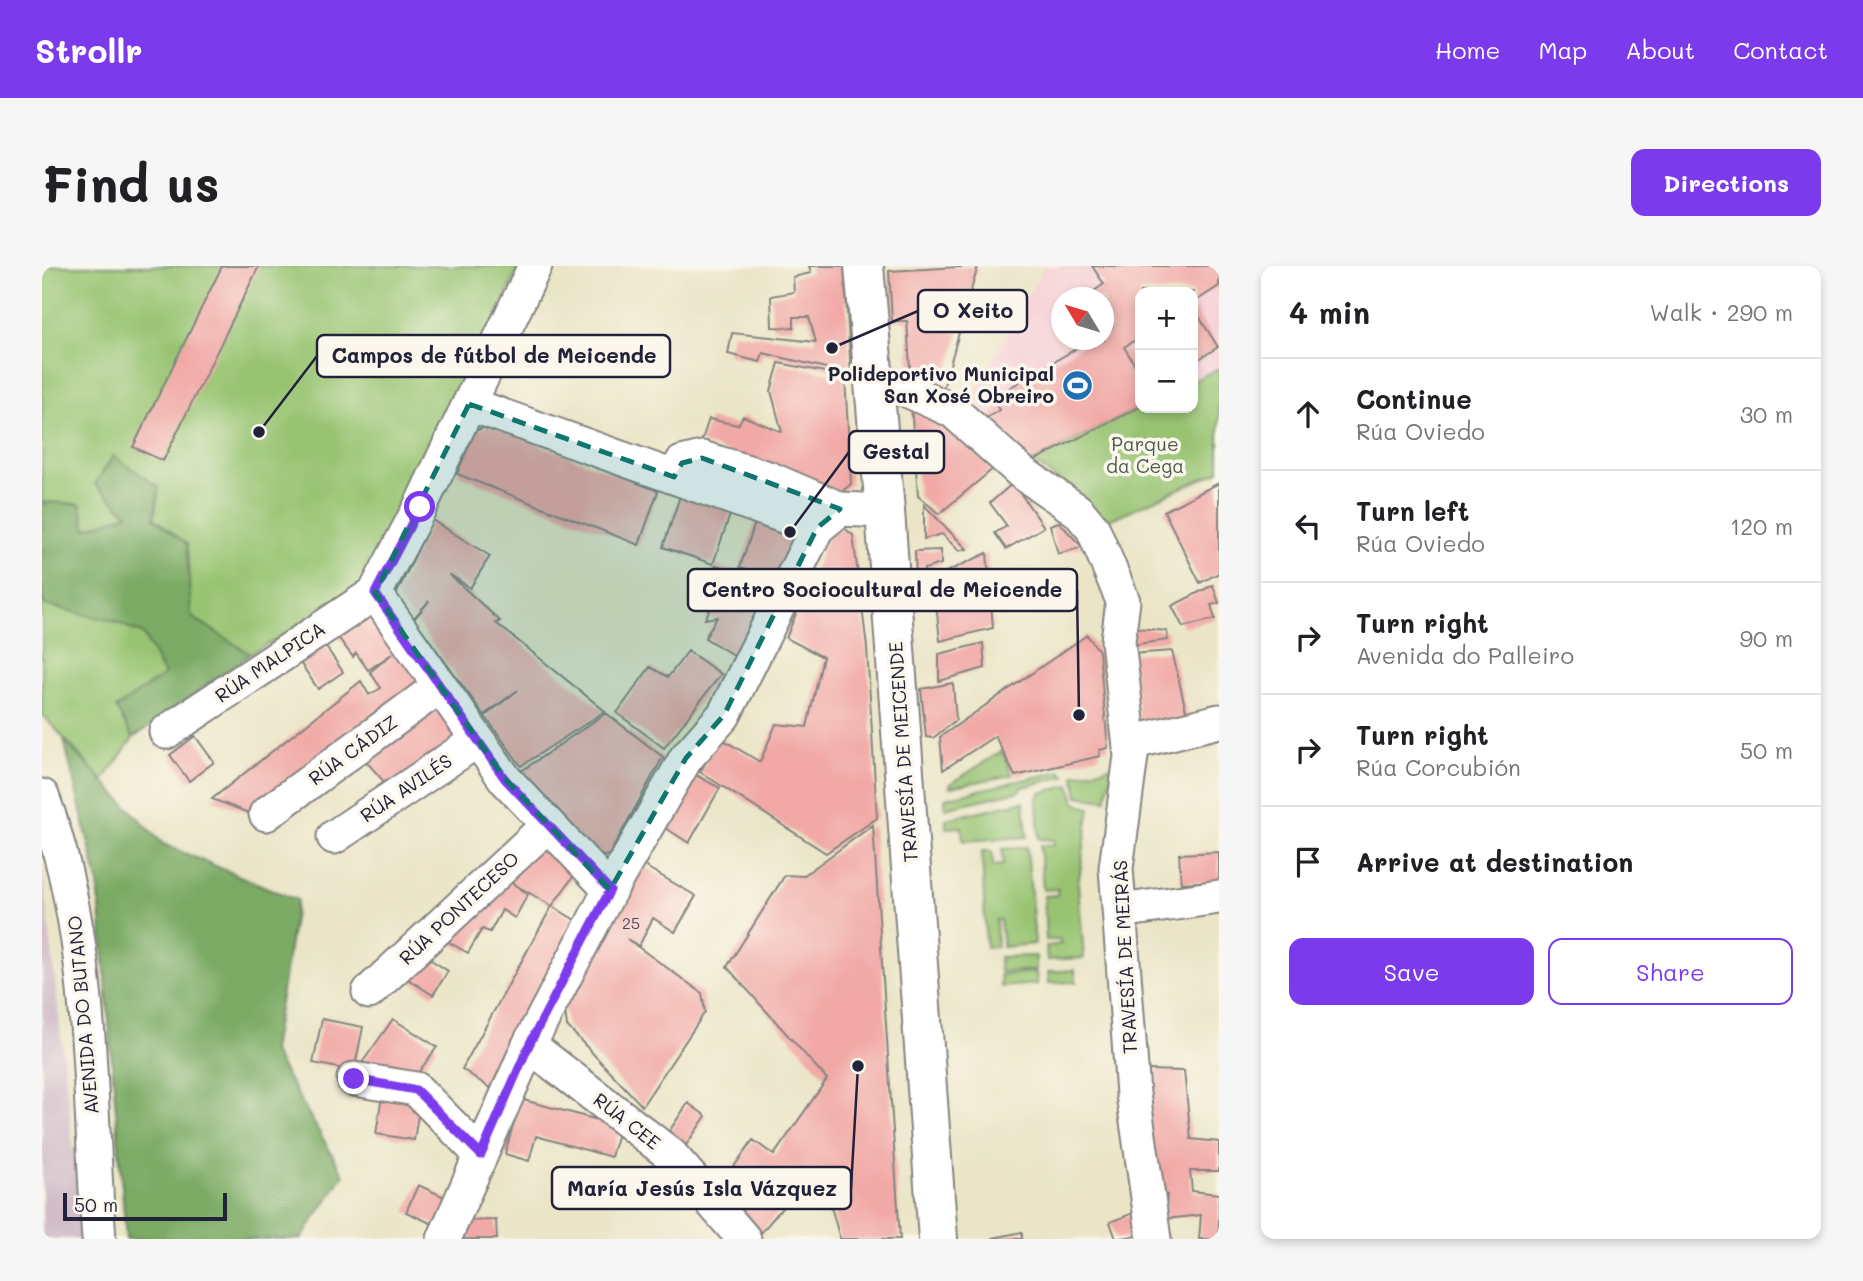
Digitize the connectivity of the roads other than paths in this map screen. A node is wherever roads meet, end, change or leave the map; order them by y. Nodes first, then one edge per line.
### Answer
1 (535, 266) edge
2 (864, 266) edge
3 (875, 386) junction
4 (469, 404) junction
5 (885, 511) junction
6 (829, 518) junction
7 (375, 593) junction
8 (440, 685) junction
9 (1219, 721) edge
10 (166, 732) dead end
11 (478, 740) junction
12 (1130, 743) junction
13 (42, 796) edge
14 (266, 814) dead end
15 (548, 824) junction
16 (334, 836) dead end
17 (610, 890) junction
18 (1219, 897) edge
19 (1120, 911) junction
20 (369, 992) dead end
21 (529, 1045) junction
22 (354, 1079) dead end
23 (481, 1155) junction
24 (99, 1239) edge
25 (444, 1239) edge
26 (744, 1239) edge
27 (938, 1239) edge
28 (1154, 1239) edge

1 - 4 street
2 - 3 main road, TRAVESÍA DE MEICENDE
3 - 5 main road, TRAVESÍA DE MEICENDE
3 - 12 street, TRAVESÍA DE MEIRÁS
4 - 6 street
4 - 7 street
5 - 6 street
5 - 27 main road, TRAVESÍA DE MEICENDE
6 - 17 street
7 - 8 street
7 - 10 street, RÚA MALPICA
8 - 11 street
8 - 14 street, RÚA CÁDIZ
9 - 12 street
11 - 15 street
11 - 16 street, RÚA AVILÉS
12 - 19 street, TRAVESÍA DE MEIRÁS
13 - 24 street, AVENIDA DO BUTANO
15 - 17 street
15 - 20 street, RÚA PONTECESO
17 - 21 street
18 - 19 street
19 - 28 street, TRAVESÍA DE MEIRÁS
21 - 23 street
21 - 26 street, RÚA CEE
22 - 23 street
23 - 25 street

